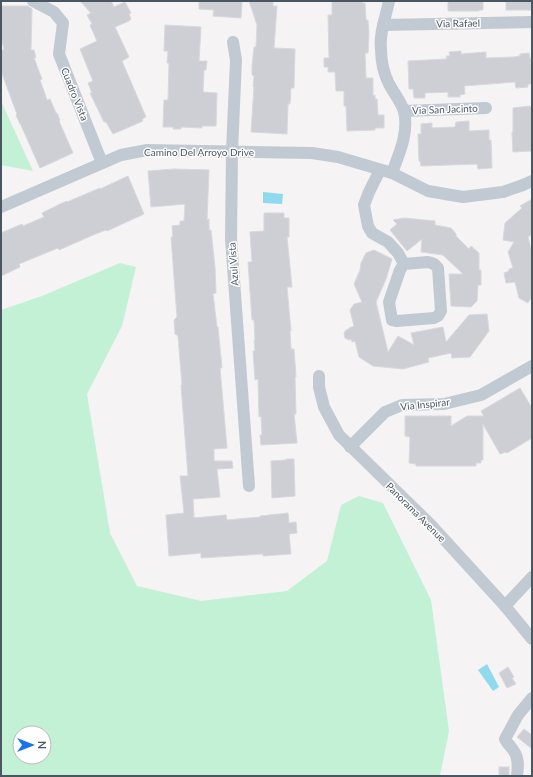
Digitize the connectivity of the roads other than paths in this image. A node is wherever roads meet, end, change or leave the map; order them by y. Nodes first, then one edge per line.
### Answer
1 (33, 1) edge
2 (389, 1) edge
3 (532, 22) edge
4 (383, 25) junction
5 (233, 42) dead end
6 (486, 108) dead end
7 (404, 111) junction
8 (232, 151) junction
9 (102, 163) junction
10 (380, 170) junction
11 (392, 173) junction
12 (532, 181) edge
13 (1, 207) edge
14 (404, 264) junction
15 (532, 366) edge
16 (319, 376) dead end
17 (350, 446) junction
18 (249, 486) dead end
19 (532, 577) edge
20 (505, 606) junction
21 (532, 639) edge
22 (532, 698) edge
23 (517, 776) edge

1 - 9 street, Cuadro Vista
2 - 4 street
3 - 4 street, Via Rafael
4 - 7 street
5 - 8 street, Azul Vista
6 - 7 street, Via San Jacinto
7 - 11 street
8 - 9 street, Camino Del Arroyo Drive
8 - 10 street, Camino Del Arroyo Drive
8 - 18 street, Azul Vista
9 - 13 street, Camino Del Arroyo Drive
10 - 11 street
10 - 14 street
11 - 12 street
14 - 14 street
15 - 17 street, Via Inspirar
16 - 17 street, Panorama Avenue
17 - 20 street, Panorama Avenue
19 - 20 street
20 - 21 street, Panorama Avenue
22 - 23 street

